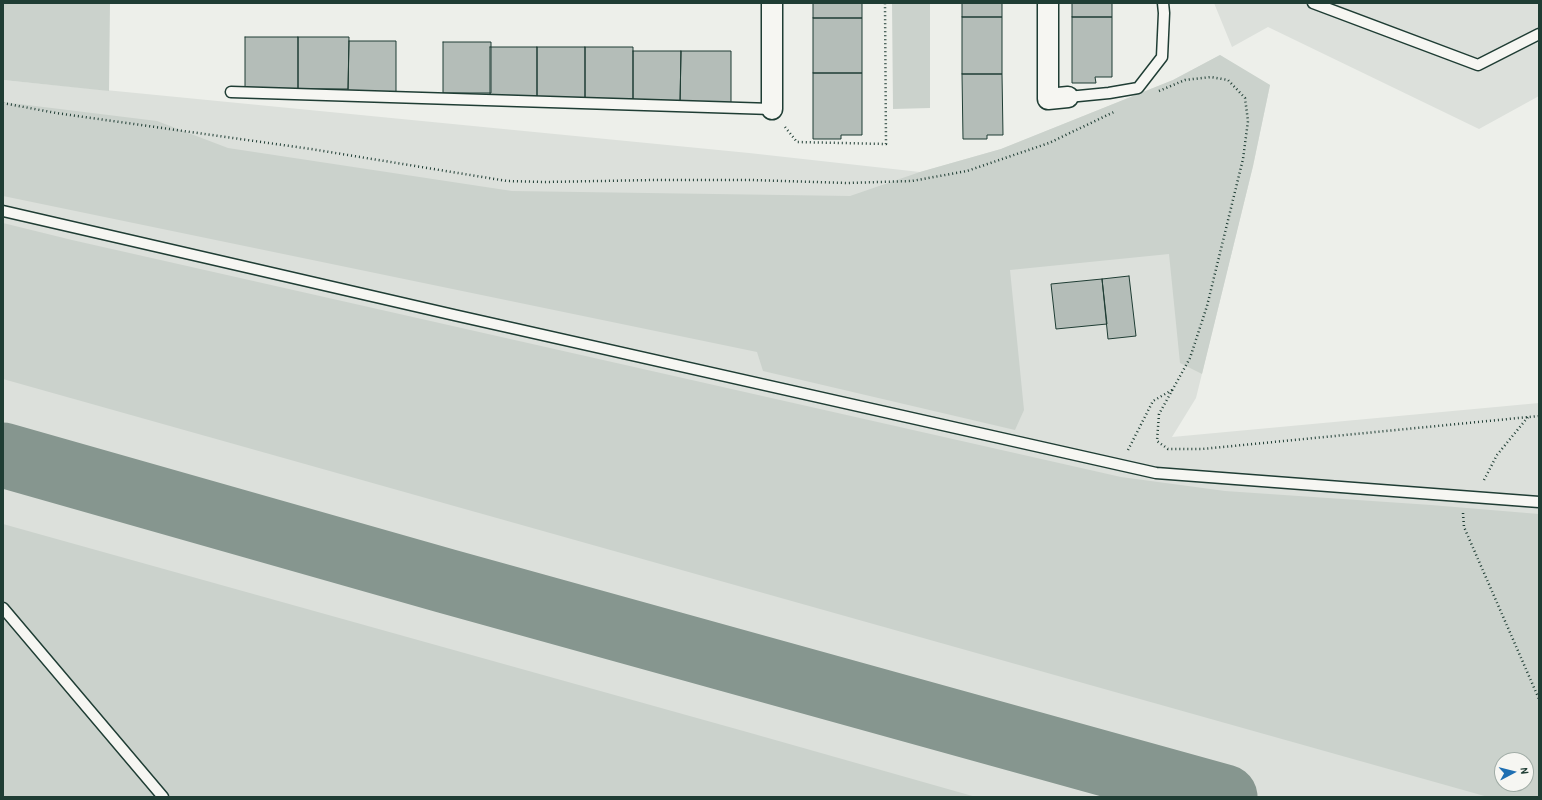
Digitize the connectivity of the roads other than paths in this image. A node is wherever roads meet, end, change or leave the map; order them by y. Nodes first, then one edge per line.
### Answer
1 (764, 3) edge
2 (772, 3) edge
3 (1048, 3) edge
4 (1163, 3) edge
5 (1313, 3) edge
6 (1539, 34) edge
7 (231, 92) dead end
8 (1068, 97) joint
9 (772, 109) joint
10 (3, 211) edge
11 (1539, 502) edge
12 (3, 608) edge
13 (163, 797) edge

1 - 2 street
2 - 9 street
3 - 8 street
4 - 8 lane
5 - 6 lane
7 - 9 lane
10 - 11 lane
12 - 13 lane

